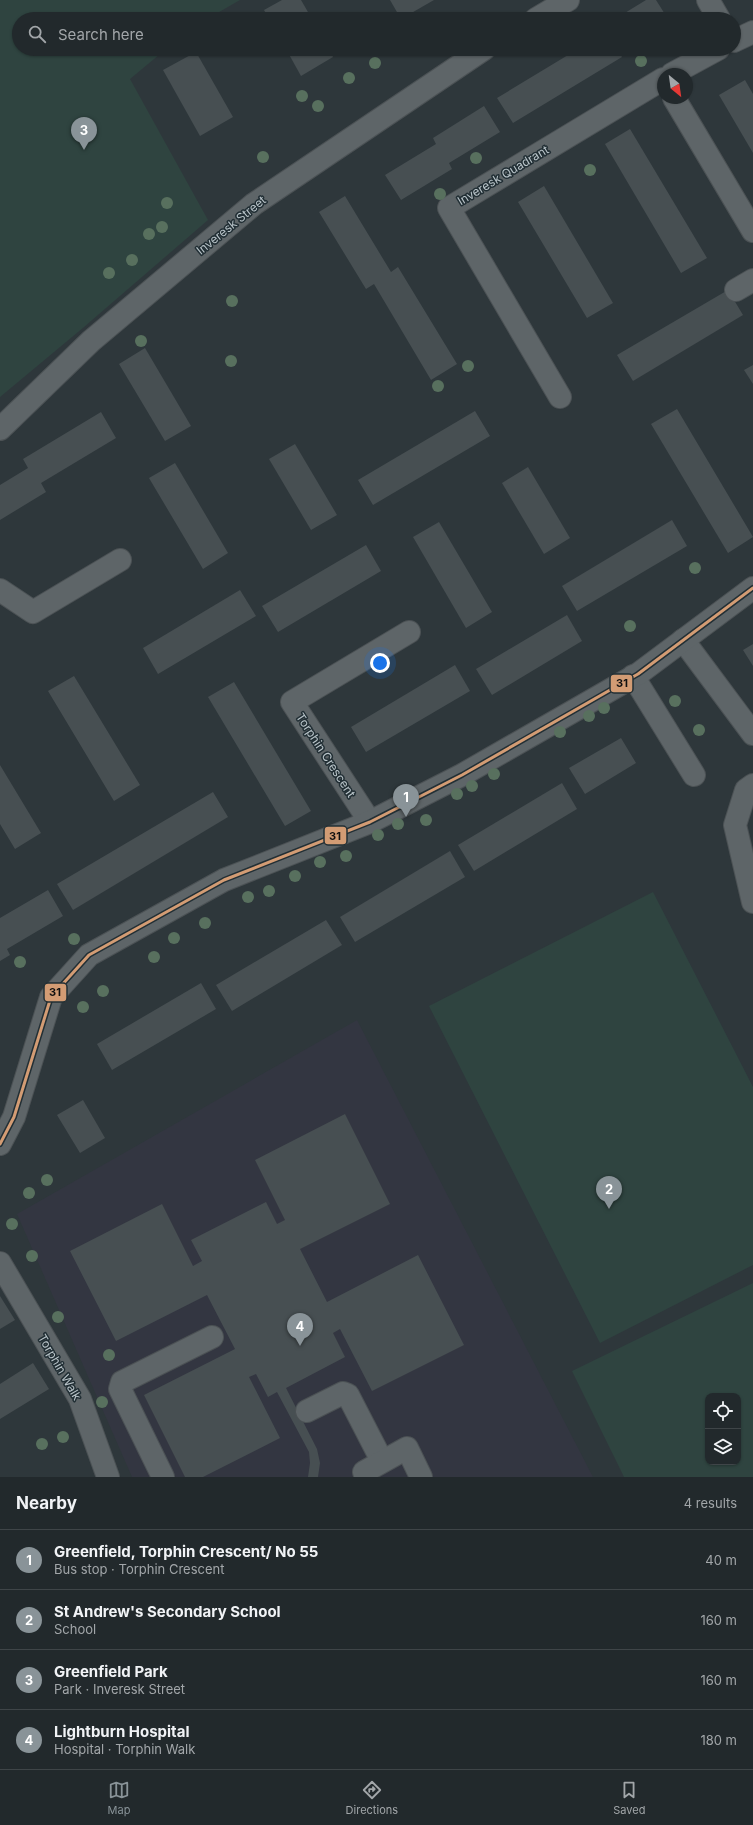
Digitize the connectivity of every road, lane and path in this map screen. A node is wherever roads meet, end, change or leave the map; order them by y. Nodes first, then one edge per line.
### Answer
1 (568, 0) edge
2 (708, 0) edge
3 (548, 12) edge
4 (715, 12) edge
5 (753, 32) edge
6 (741, 38) edge
7 (474, 56) edge
8 (705, 56) edge
9 (683, 68) edge
10 (657, 83) edge
11 (678, 104) edge
12 (753, 232) edge
13 (560, 397) dead end
14 (0, 429) edge
15 (120, 560) dead end
16 (753, 588) edge
17 (0, 590) edge
18 (409, 632) dead end
19 (683, 640) junction
20 (634, 676) junction
21 (753, 734) edge
22 (694, 775) dead end
23 (753, 785) edge
24 (370, 822) junction
25 (753, 902) edge
26 (0, 1144) edge
27 (0, 1263) edge
28 (212, 1337) dead end
29 (307, 1411) dead end
30 (382, 1462) junction
31 (108, 1477) edge
32 (163, 1477) edge
33 (366, 1477) edge
34 (421, 1477) edge

1 - 3 street
2 - 4 street
5 - 6 street
7 - 14 street, Inveresk Street
8 - 9 street
10 - 13 street, Inveresk Quadrant
11 - 12 street
15 - 17 street
16 - 19 street
18 - 24 street, Torphin Crescent
19 - 20 street
19 - 21 street
20 - 22 street
20 - 24 street
23 - 25 street
24 - 26 street
27 - 31 street, Torphin Walk
28 - 32 street
29 - 30 street
30 - 33 street
30 - 34 street

